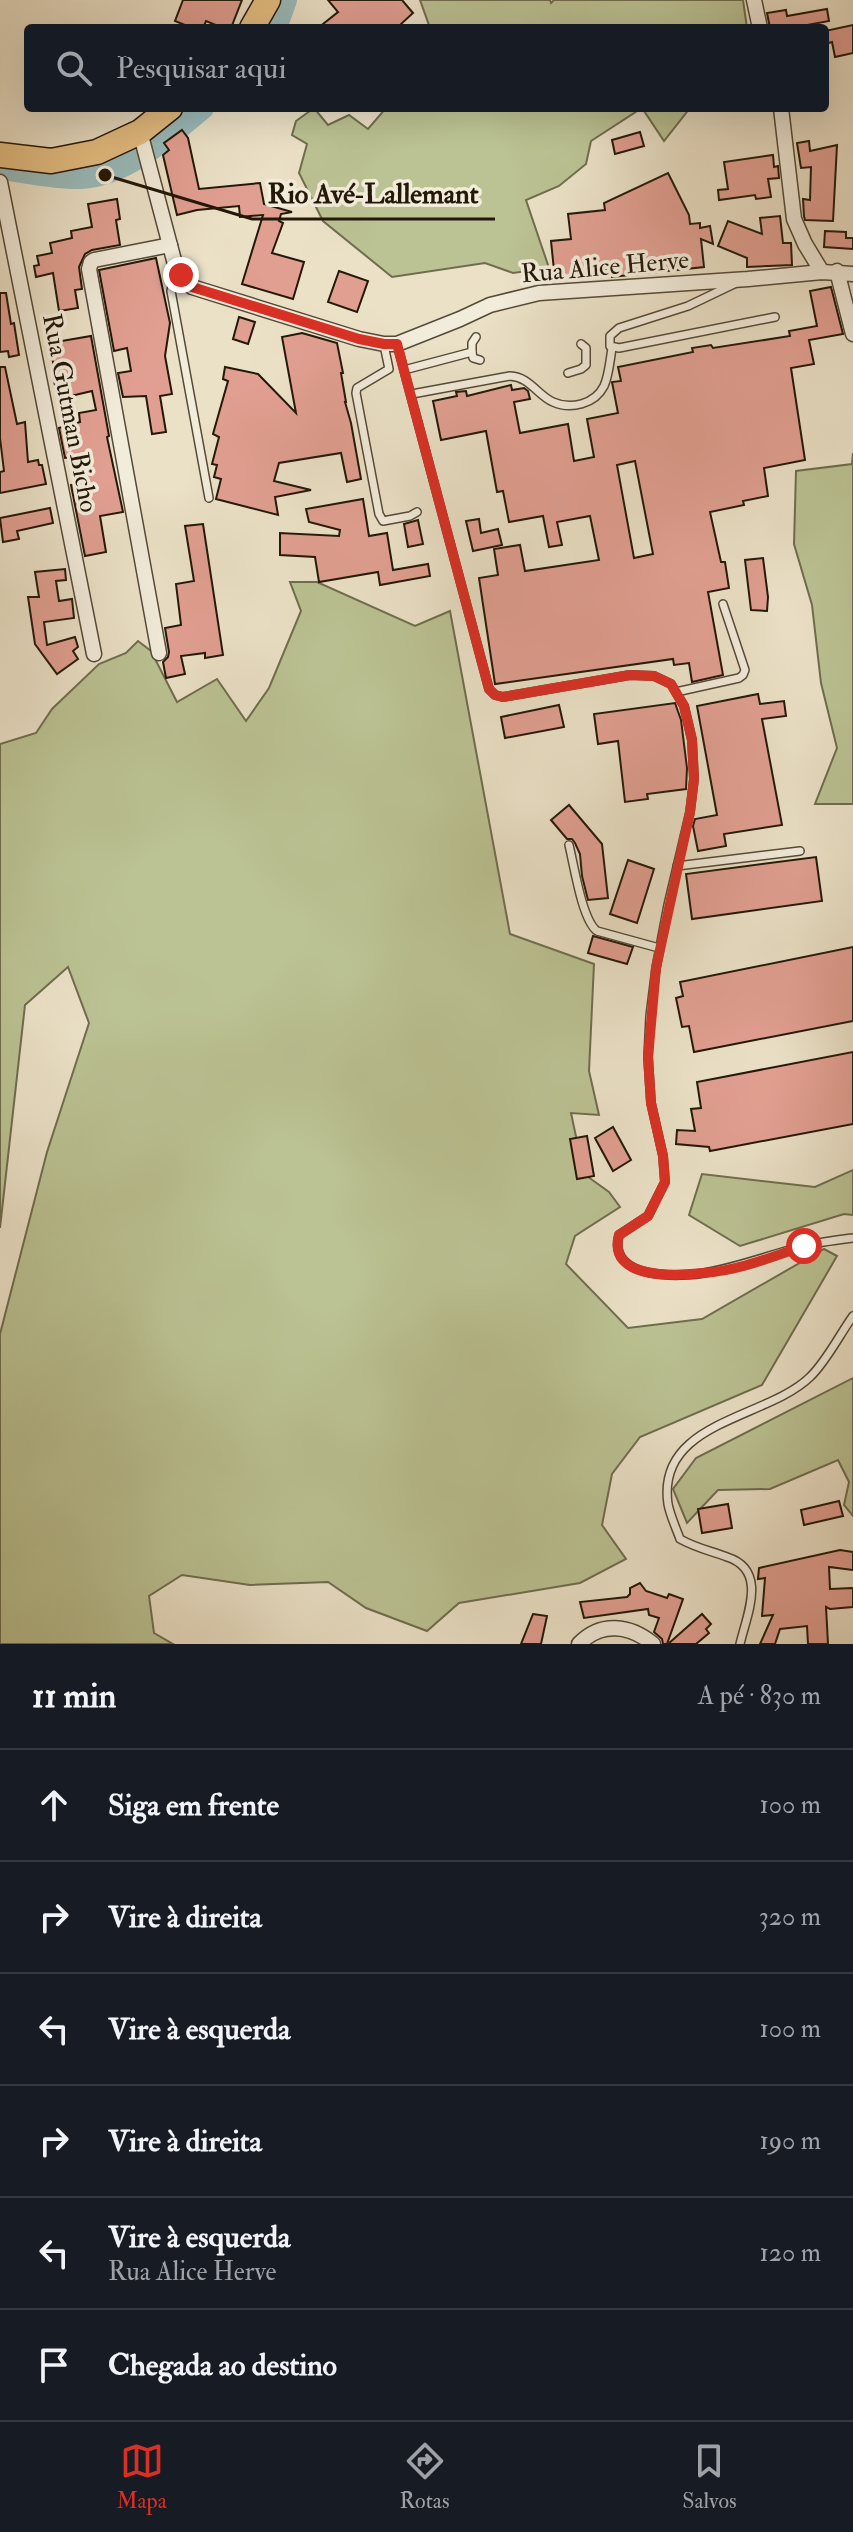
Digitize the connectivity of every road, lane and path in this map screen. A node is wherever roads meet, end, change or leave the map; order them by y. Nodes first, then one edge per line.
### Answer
1 (268, 0) edge
2 (754, 0) edge
3 (254, 24) edge
4 (759, 24) edge
5 (167, 112) edge
6 (781, 112) edge
7 (143, 139) junction
8 (0, 155) edge
9 (0, 182) edge
10 (170, 245) junction
11 (176, 268) junction
12 (830, 272) junction
13 (853, 274) edge
14 (748, 279) junction
15 (775, 317) dead end
16 (853, 334) edge
17 (476, 337) dead end
18 (390, 344) junction
19 (581, 344) dead end
20 (612, 348) junction
21 (472, 352) junction
22 (480, 360) dead end
23 (404, 370) junction
24 (568, 373) dead end
25 (412, 394) junction
26 (209, 498) dead end
27 (417, 512) dead end
28 (723, 604) dead end
29 (159, 653) dead end
30 (94, 654) dead end
31 (676, 692) junction
32 (569, 845) dead end
33 (800, 851) dead end
34 (677, 866) junction
35 (659, 948) junction
36 (853, 1238) edge
37 (853, 1316) edge
38 (579, 1644) edge
39 (653, 1644) edge
40 (740, 1644) edge

1 - 3 main road
2 - 4 street
5 - 7 main road
6 - 12 street
7 - 8 main road
7 - 10 street
9 - 30 street, Rua Gutman Bicho
10 - 11 street
10 - 29 street
11 - 18 street
11 - 26 lane
12 - 13 street, Rua Alice Herve
12 - 14 street, Rua Alice Herve
12 - 16 street
14 - 18 street, Rua Alice Herve
14 - 20 lane
15 - 20 lane
17 - 21 lane
18 - 23 lane
18 - 27 lane
19 - 24 lane
20 - 25 lane
21 - 22 lane
21 - 23 lane
23 - 25 lane
25 - 31 lane
28 - 31 lane
31 - 34 lane
32 - 35 lane
33 - 34 lane
34 - 35 lane
35 - 36 lane
37 - 40 lane
38 - 39 street

